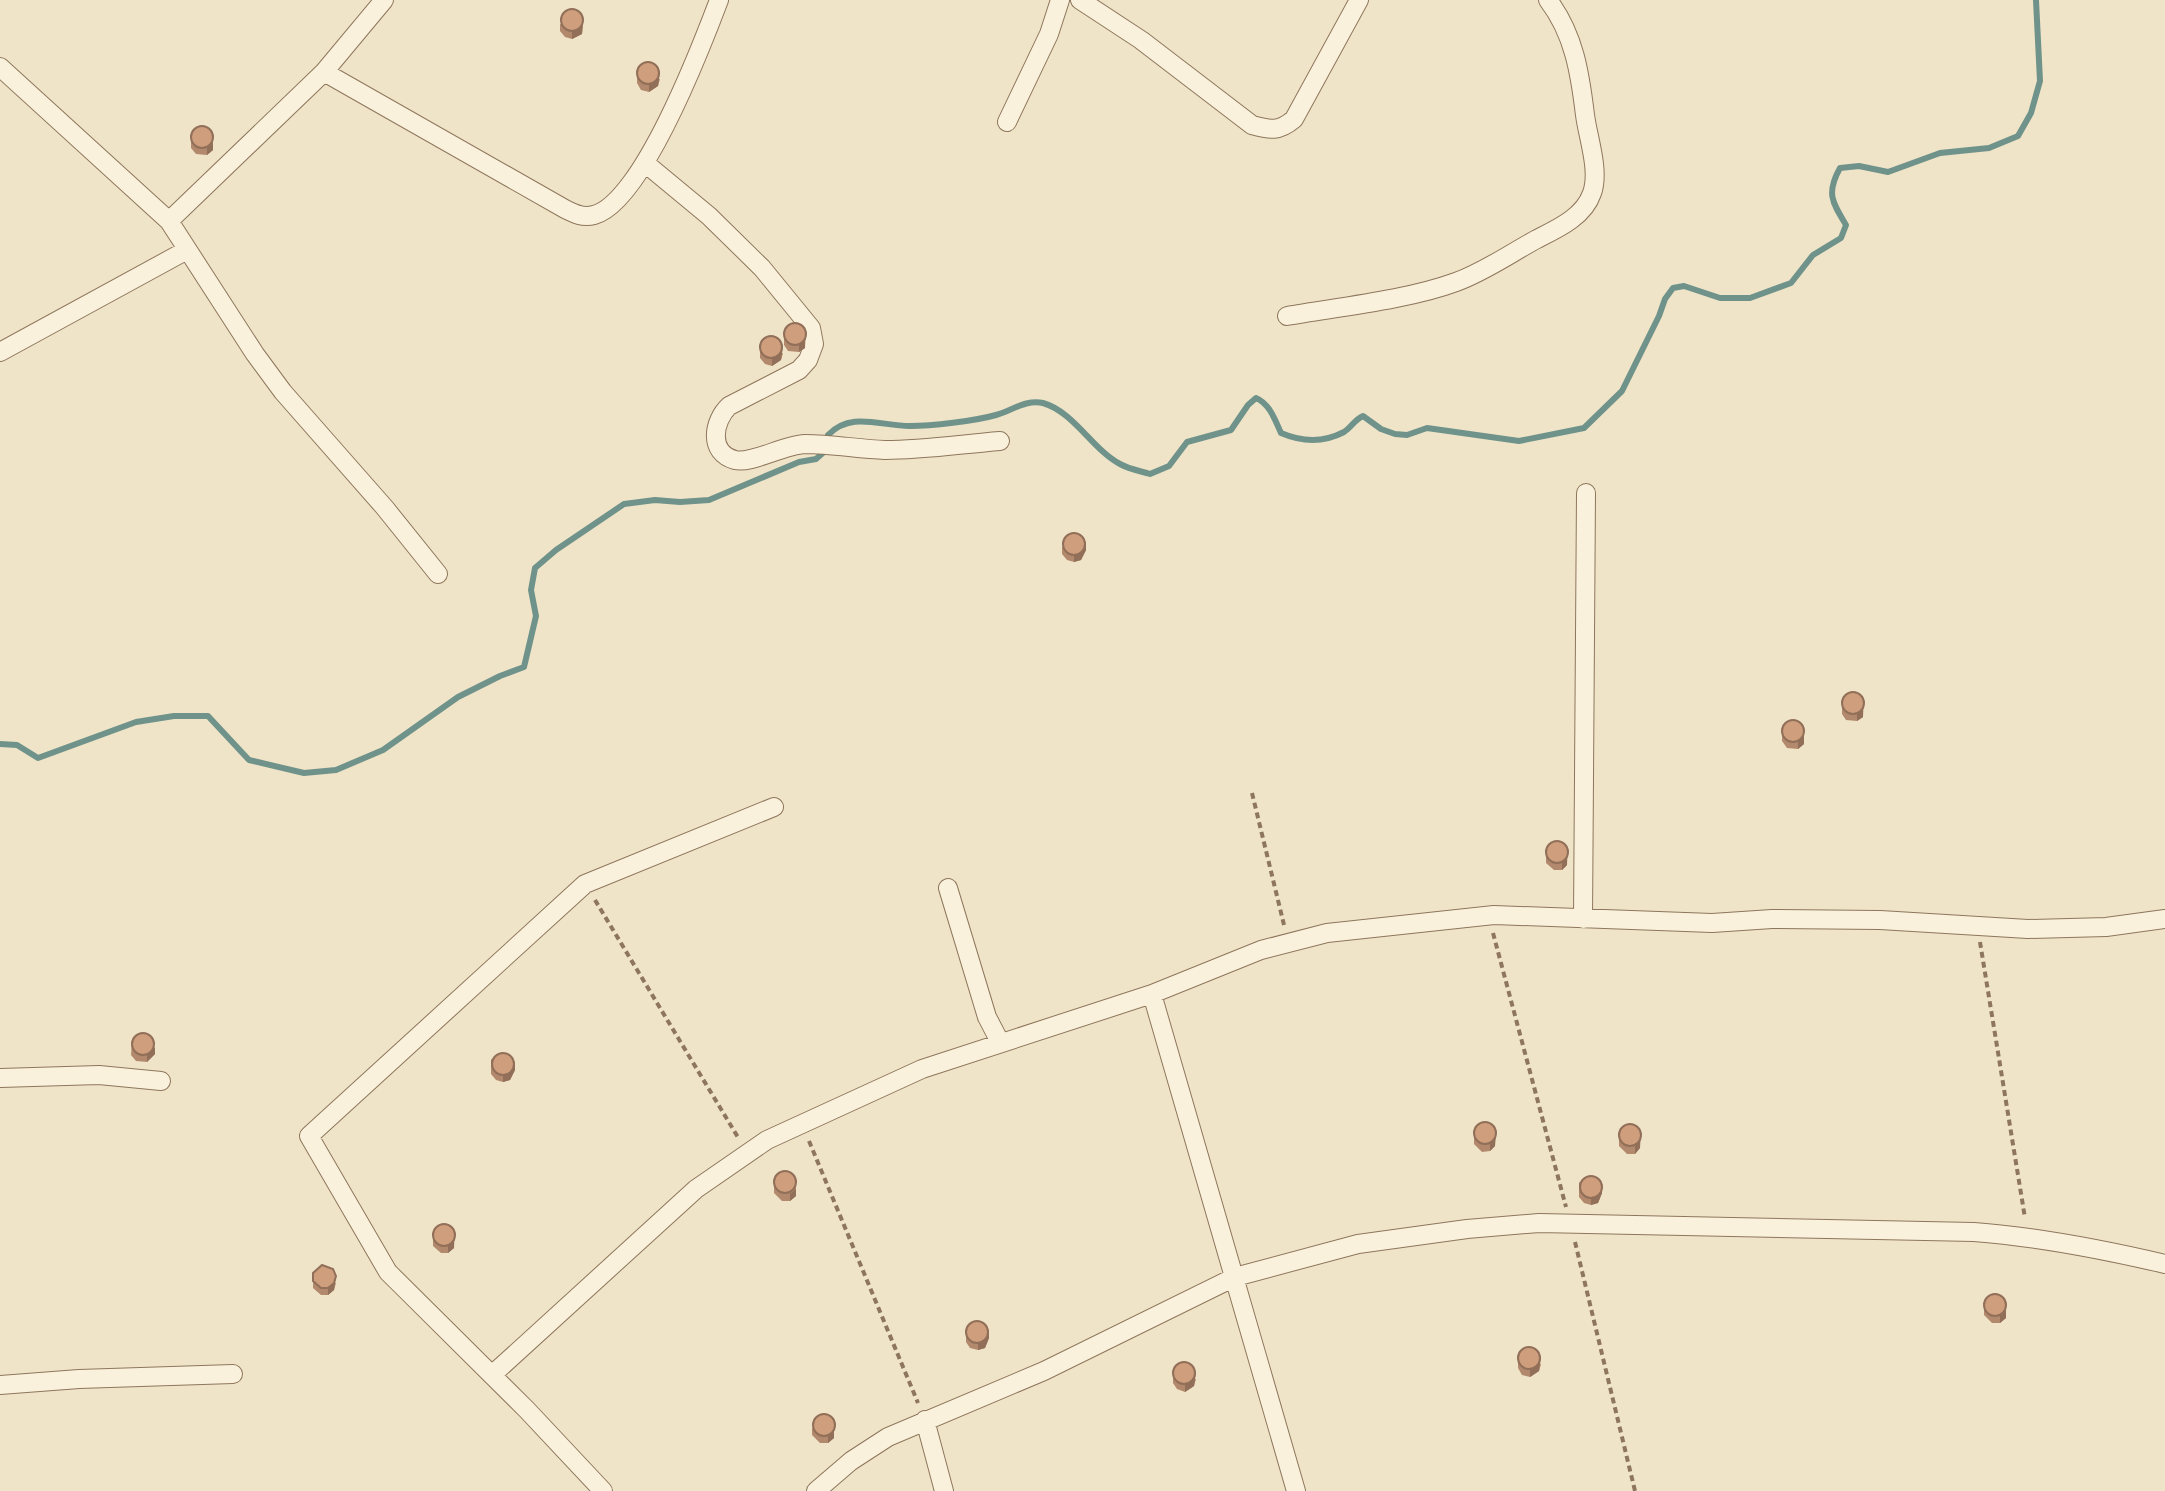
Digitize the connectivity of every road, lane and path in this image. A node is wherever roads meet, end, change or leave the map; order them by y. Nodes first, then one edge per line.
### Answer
1 (384, 0) edge
2 (719, 0) edge
3 (1060, 0) edge
4 (1080, 0) edge
5 (1359, 0) edge
6 (1548, 0) edge
7 (0, 67) edge
8 (324, 72) junction
9 (1007, 122) dead end
10 (645, 163) junction
11 (169, 221) junction
12 (187, 250) junction
13 (1287, 316) dead end
14 (0, 352) edge
15 (1000, 441) dead end
16 (1586, 493) dead end
17 (438, 574) dead end
18 (1252, 793) dead end
19 (774, 807) dead end
20 (585, 884) junction
21 (948, 888) dead end
22 (1583, 919) junction
23 (2165, 919) edge
24 (1978, 926) junction
25 (1288, 943) junction
26 (1152, 994) junction
27 (1000, 1042) junction
28 (0, 1078) edge
29 (161, 1081) dead end
30 (802, 1124) junction
31 (748, 1153) junction
32 (2027, 1236) junction
33 (2165, 1264) edge
34 (1235, 1277) junction
35 (233, 1374) dead end
36 (492, 1375) junction
37 (0, 1385) edge
38 (925, 1420) junction
39 (603, 1491) edge
40 (816, 1491) edge
41 (944, 1491) edge
42 (1296, 1491) edge

1 - 8 street
2 - 10 street
3 - 9 street
4 - 5 street
6 - 13 street
7 - 11 street
8 - 10 street
8 - 11 street
10 - 15 street
11 - 12 street
12 - 14 street
12 - 17 street
16 - 22 street
18 - 25 path
19 - 20 street
20 - 31 path
20 - 36 street
21 - 27 street
22 - 24 street
22 - 25 street
23 - 24 street
24 - 32 path
25 - 26 street
26 - 27 street
26 - 34 street
27 - 30 street
28 - 29 street
30 - 31 street
30 - 38 path
31 - 36 street
32 - 33 street
32 - 34 street
34 - 38 street
34 - 42 street
35 - 37 street
36 - 39 street
38 - 40 street
38 - 41 street

